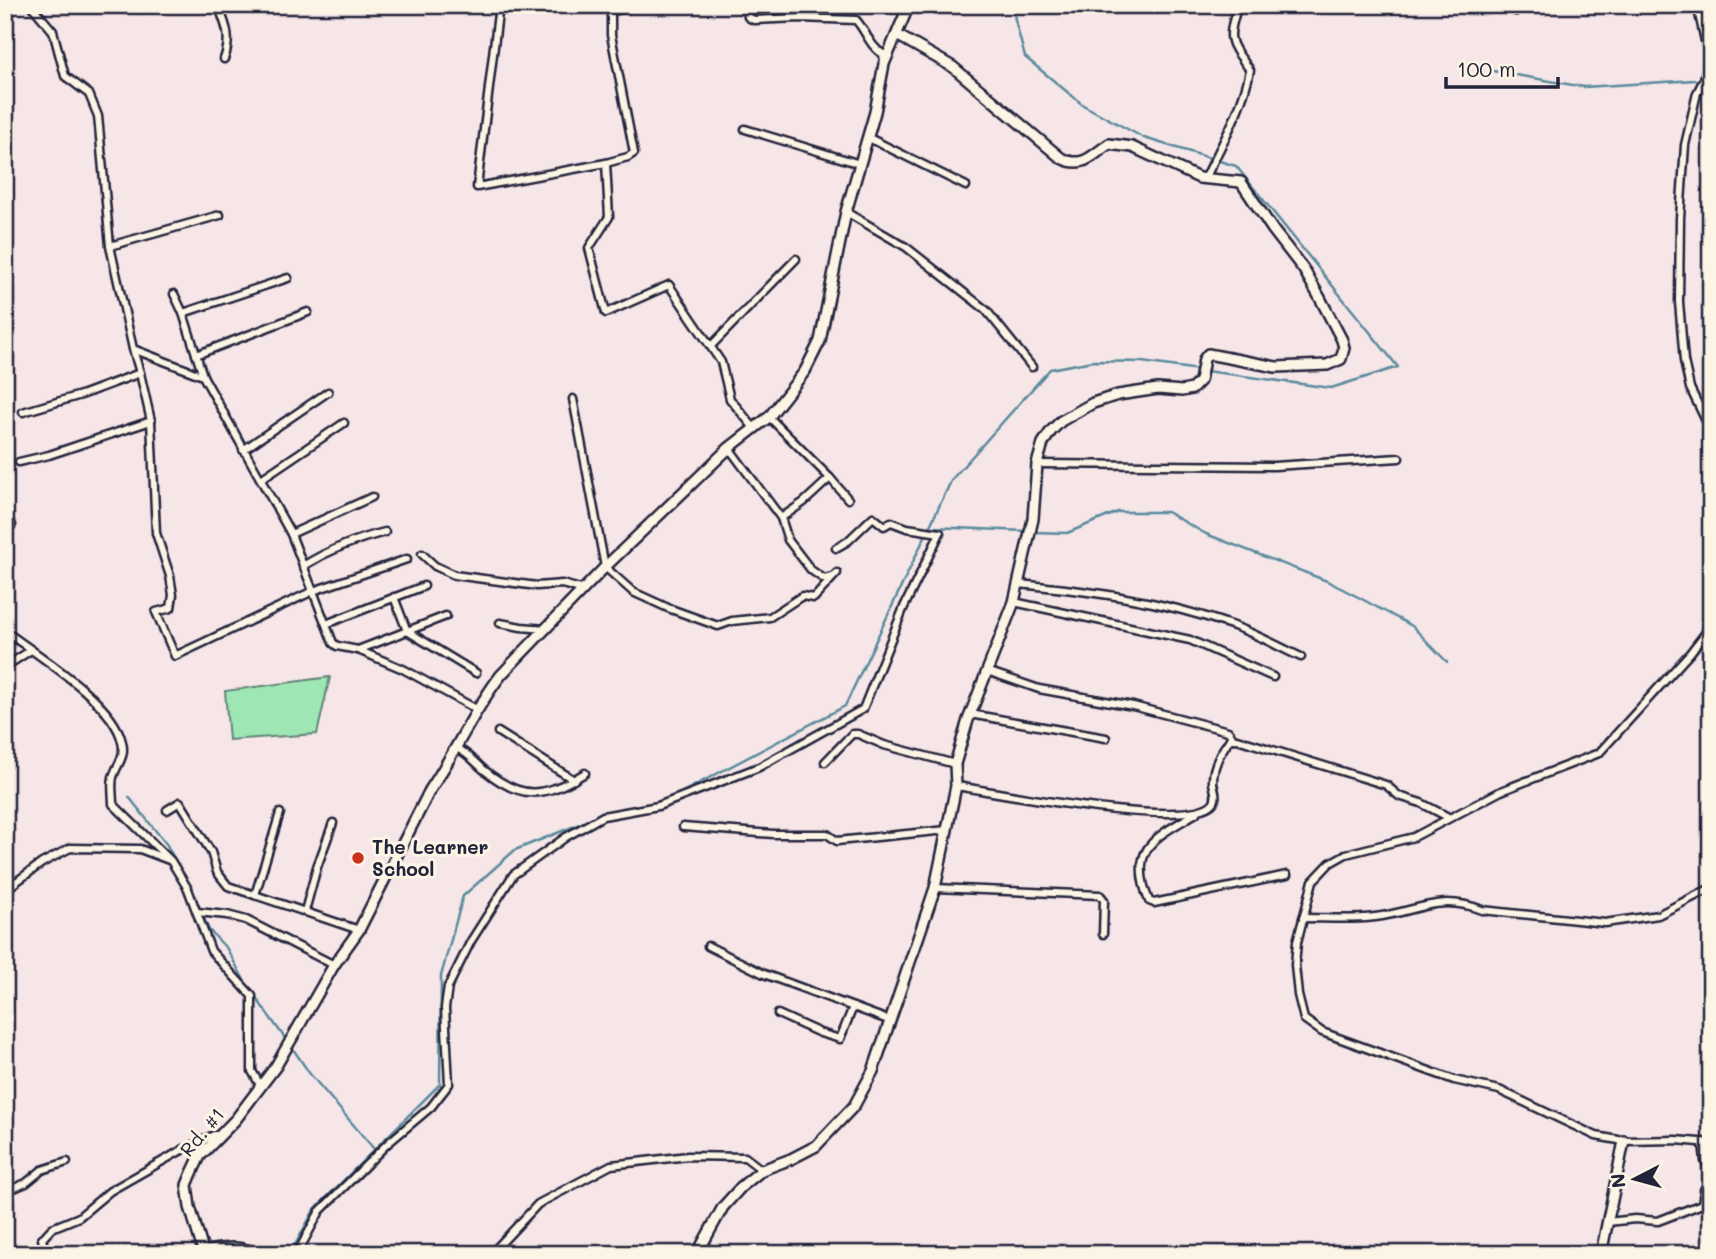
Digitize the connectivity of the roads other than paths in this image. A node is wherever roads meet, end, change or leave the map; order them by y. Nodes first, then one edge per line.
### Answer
1 (31, 5) edge
2 (218, 5) edge
3 (499, 5) edge
4 (603, 5) edge
5 (643, 5) edge
6 (746, 5) edge
7 (908, 5) edge
8 (1238, 5) edge
9 (1504, 5) edge
10 (1521, 5) edge
11 (1697, 5) edge
12 (611, 11) junction
13 (897, 35) junction
14 (224, 59) dead end
15 (884, 64) junction
16 (745, 129) dead end
17 (867, 136) junction
18 (606, 163) junction
19 (860, 164) junction
20 (1205, 178) junction
21 (966, 186) dead end
22 (846, 212) junction
23 (220, 215) dead end
24 (110, 246) junction
25 (796, 259) dead end
26 (288, 278) dead end
27 (174, 294) dead end
28 (308, 312) dead end
29 (183, 313) junction
30 (711, 346) junction
31 (133, 349) junction
32 (196, 355) junction
33 (1032, 367) dead end
34 (139, 373) junction
35 (203, 376) junction
36 (328, 392) dead end
37 (573, 399) dead end
38 (23, 412) dead end
39 (769, 417) junction
40 (151, 421) junction
41 (344, 424) dead end
42 (754, 428) junction
43 (1711, 432) edge
44 (729, 448) junction
45 (243, 450) junction
46 (1399, 458) dead end
47 (19, 462) dead end
48 (1038, 464) junction
49 (830, 478) junction
50 (261, 479) junction
51 (372, 496) dead end
52 (848, 499) dead end
53 (781, 518) junction
54 (385, 532) dead end
55 (291, 534) junction
56 (836, 548) dead end
57 (422, 554) dead end
58 (407, 559) dead end
59 (303, 566) junction
60 (605, 567) junction
61 (1018, 584) junction
62 (424, 586) dead end
63 (584, 590) junction
64 (313, 591) junction
65 (394, 597) junction
66 (1014, 602) junction
67 (446, 615) dead end
68 (500, 623) dead end
69 (326, 624) junction
70 (1711, 626) edge
71 (548, 629) junction
72 (5, 631) edge
73 (407, 631) junction
74 (31, 650) junction
75 (358, 650) junction
76 (1301, 657) dead end
77 (5, 667) edge
78 (987, 671) junction
79 (476, 673) dead end
80 (1273, 677) dead end
81 (478, 710) junction
82 (970, 714) junction
83 (498, 732) dead end
84 (1106, 738) dead end
85 (1234, 739) junction
86 (456, 748) junction
87 (825, 762) dead end
88 (955, 764) junction
89 (585, 773) dead end
90 (574, 780) junction
91 (956, 786) junction
92 (167, 810) dead end
93 (1197, 812) junction
94 (280, 813) dead end
95 (1448, 817) junction
96 (333, 823) dead end
97 (683, 827) dead end
98 (947, 830) junction
99 (170, 861) junction
100 (1287, 875) dead end
101 (935, 888) junction
102 (1711, 888) edge
103 (5, 890) edge
104 (255, 895) junction
105 (305, 911) junction
106 (197, 912) junction
107 (1303, 918) junction
108 (359, 930) junction
109 (1102, 934) dead end
110 (708, 946) dead end
111 (334, 965) junction
112 (853, 1007) junction
113 (778, 1014) dead end
114 (891, 1021) junction
115 (261, 1087) junction
116 (220, 1135) junction
117 (1624, 1141) junction
118 (1707, 1142) edge
119 (67, 1162) dead end
120 (762, 1170) junction
121 (1711, 1177) edge
122 (5, 1192) edge
123 (1608, 1222) junction
124 (45, 1250) edge
125 (204, 1252) edge
126 (30, 1254) edge
127 (259, 1254) edge
128 (297, 1254) edge
129 (491, 1254) edge
130 (697, 1254) edge
131 (1601, 1254) edge

1 - 24 street
2 - 14 street
3 - 18 street
4 - 12 street
5 - 12 street
6 - 15 street
7 - 13 street, Rd. #1
8 - 20 street
9 - 10 street
11 - 43 street
12 - 18 street
13 - 15 street, Rd. #1
13 - 20 street
15 - 17 street, Rd. #1
16 - 19 street
17 - 19 street, Rd. #1
17 - 21 street
18 - 30 street
19 - 22 street, Rd. #1
20 - 48 street
22 - 33 street
22 - 39 street, Rd. #1
23 - 24 street
24 - 31 street
25 - 30 street
26 - 29 street
27 - 29 street
28 - 32 street
29 - 32 street
30 - 42 street
31 - 34 street
31 - 35 street
32 - 35 street
34 - 38 street
34 - 40 street
35 - 45 street
36 - 45 street
37 - 60 street
39 - 42 street, Rd. #1
39 - 49 street
40 - 47 street
40 - 64 street
41 - 50 street
42 - 44 street, Rd. #1
44 - 53 street
44 - 60 street, Rd. #1
45 - 50 street
46 - 48 street
48 - 61 street
49 - 52 street
49 - 53 street
50 - 55 street
51 - 55 street
53 - 60 street
54 - 59 street
55 - 59 street
56 - 128 street
57 - 63 street
58 - 64 street
59 - 64 street
60 - 63 street, Rd. #1
61 - 66 street
61 - 76 street
62 - 65 street
63 - 71 street, Rd. #1
64 - 69 street
65 - 69 street
65 - 73 street
66 - 78 street
66 - 80 street
67 - 73 street
68 - 71 street
69 - 75 street
70 - 95 street
71 - 81 street, Rd. #1
72 - 74 street
73 - 75 street
73 - 79 street
74 - 77 street
74 - 99 street
75 - 81 street
78 - 82 street
78 - 85 street
81 - 86 street, Rd. #1
82 - 84 street
82 - 88 street
83 - 90 street
85 - 93 street
85 - 95 street
86 - 90 street
86 - 108 street, Rd. #1
87 - 88 street
88 - 91 street
89 - 90 street
91 - 93 street
91 - 98 street
92 - 104 street
93 - 100 street
94 - 104 street
95 - 107 street
96 - 105 street
97 - 98 street
98 - 101 street
99 - 103 street
99 - 106 street
101 - 109 street
101 - 114 street
102 - 107 street
104 - 105 street
105 - 108 street
106 - 111 street
106 - 115 street
107 - 117 street
108 - 111 street, Rd. #1
110 - 112 street
111 - 115 street, Rd. #1
112 - 113 street
112 - 114 street
114 - 120 street
115 - 116 street, Rd. #1
116 - 124 street
116 - 125 street, Rd. #1
117 - 118 street
117 - 123 street
118 - 121 street
119 - 122 street
120 - 129 street
120 - 130 street
121 - 123 street
123 - 131 street
124 - 126 street
125 - 127 street

